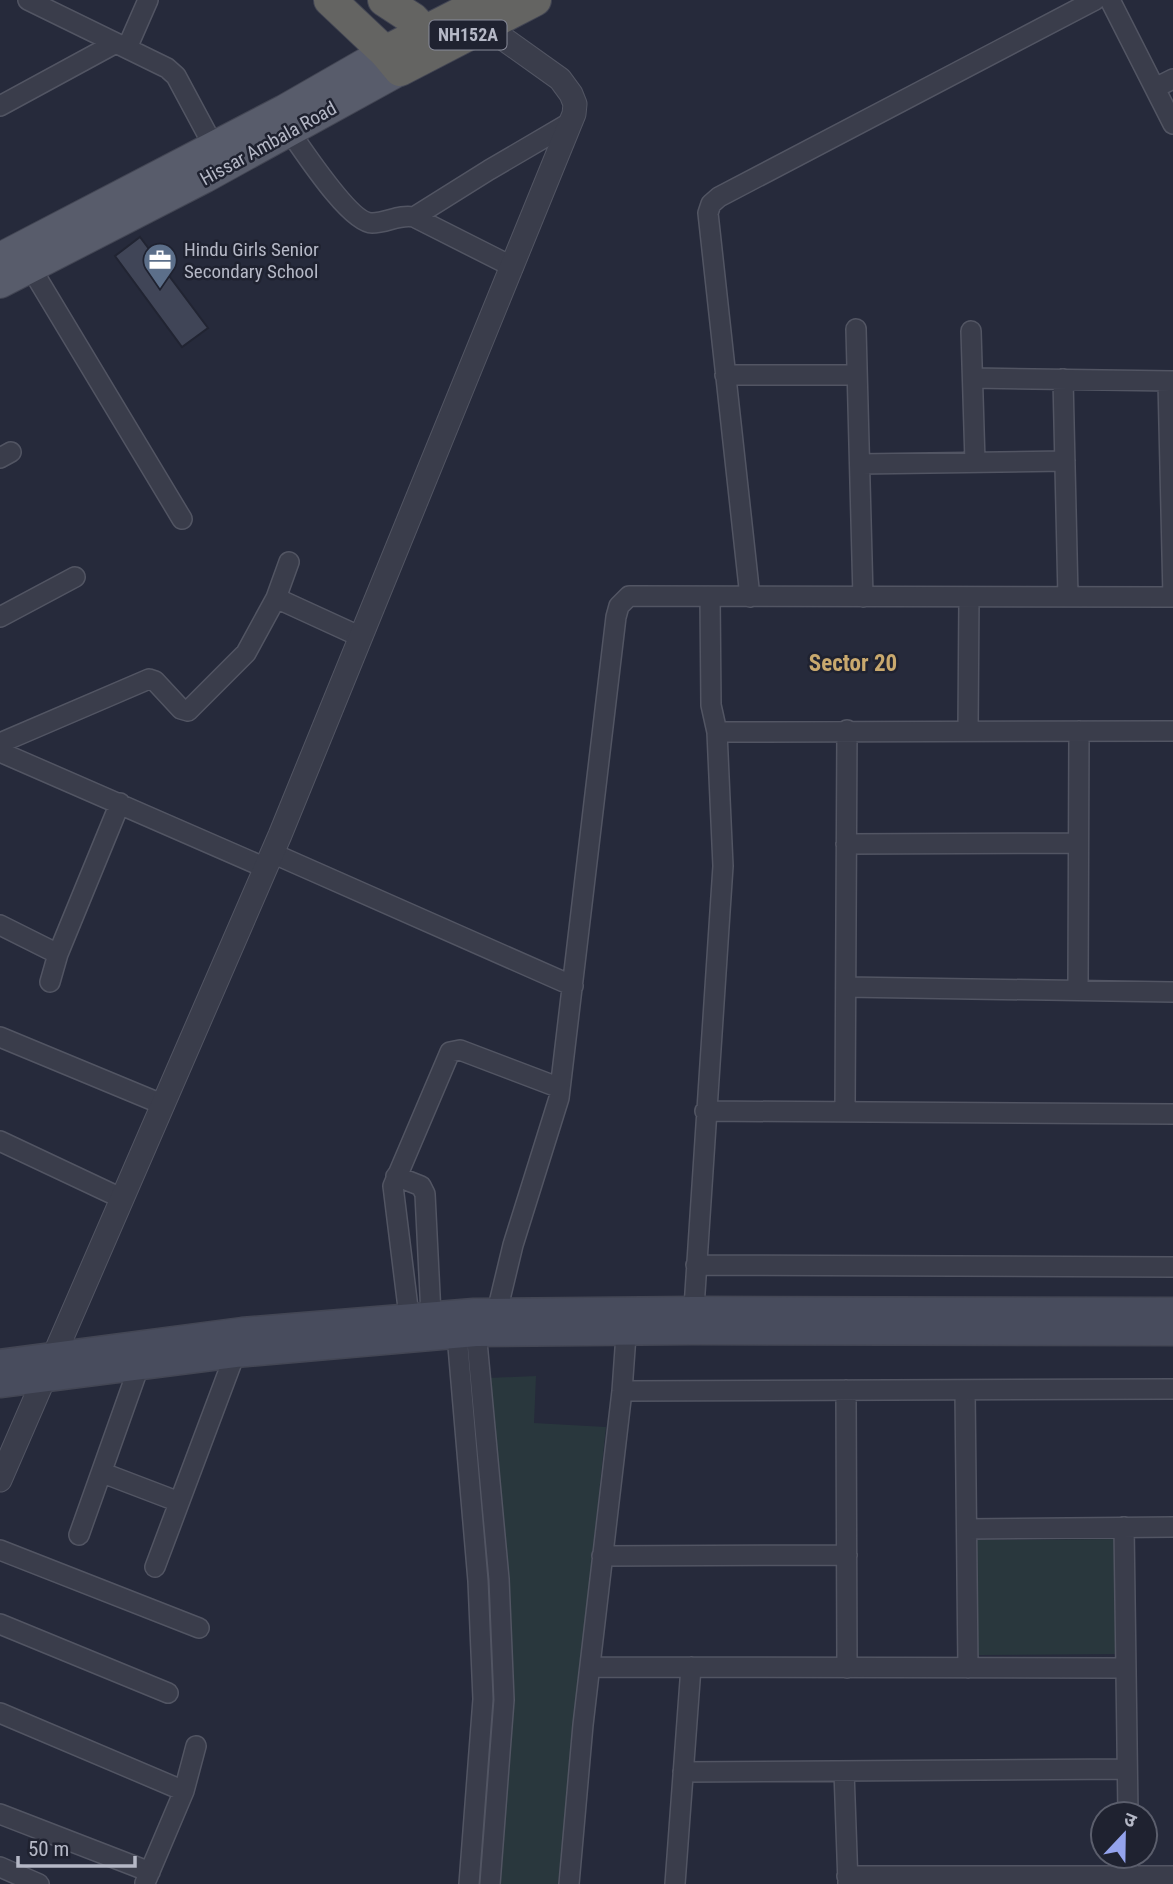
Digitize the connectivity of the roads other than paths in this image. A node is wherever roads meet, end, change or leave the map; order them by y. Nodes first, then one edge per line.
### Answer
1 (28, 0) edge
2 (148, 0) edge
3 (330, 0) edge
4 (384, 0) edge
5 (535, 0) edge
6 (1095, 0) edge
7 (1110, 0) edge
8 (479, 13) edge
9 (433, 39) junction
10 (121, 45) junction
11 (393, 61) junction
12 (1173, 79) edge
13 (1155, 88) junction
14 (0, 106) edge
15 (571, 122) junction
16 (1173, 124) edge
17 (290, 132) junction
18 (213, 145) junction
19 (414, 216) junction
20 (17, 257) edge
21 (513, 267) junction
22 (0, 283) edge
23 (856, 329) dead end
24 (971, 331) dead end
25 (725, 374) junction
26 (857, 375) junction
27 (972, 378) junction
28 (1063, 379) junction
29 (1171, 381) edge
30 (1065, 461) junction
31 (975, 462) junction
32 (860, 464) junction
33 (1172, 470) edge
34 (182, 519) dead end
35 (289, 562) dead end
36 (75, 577) dead end
37 (710, 597) junction
38 (750, 597) junction
39 (863, 597) junction
40 (970, 597) junction
41 (1068, 597) junction
42 (1173, 597) edge
43 (276, 598) junction
44 (0, 617) edge
45 (361, 637) junction
46 (847, 730) junction
47 (968, 731) junction
48 (1079, 731) junction
49 (1173, 731) edge
50 (717, 732) junction
51 (0, 743) edge
52 (0, 752) edge
53 (120, 803) junction
54 (1078, 843) junction
55 (846, 844) junction
56 (269, 861) junction
57 (0, 925) edge
58 (58, 954) junction
59 (50, 982) dead end
60 (573, 986) junction
61 (846, 987) junction
62 (1078, 990) junction
63 (1173, 992) edge
64 (0, 1037) edge
65 (561, 1088) junction
66 (164, 1105) junction
67 (705, 1111) junction
68 (845, 1112) junction
69 (1173, 1114) edge
70 (0, 1141) edge
71 (396, 1176) junction
72 (123, 1199) junction
73 (696, 1265) junction
74 (1173, 1267) edge
75 (1173, 1311) edge
76 (693, 1320) junction
77 (462, 1321) junction
78 (627, 1322) junction
79 (1173, 1332) edge
80 (235, 1354) junction
81 (143, 1355) junction
82 (0, 1363) edge
83 (51, 1367) junction
84 (0, 1384) edge
85 (1173, 1389) edge
86 (846, 1390) junction
87 (965, 1390) junction
88 (622, 1391) junction
89 (103, 1473) junction
90 (0, 1480) edge
91 (179, 1502) junction
92 (1124, 1527) junction
93 (1173, 1527) edge
94 (967, 1528) junction
95 (79, 1535) dead end
96 (0, 1550) edge
97 (847, 1555) junction
98 (602, 1556) junction
99 (155, 1567) dead end
100 (0, 1624) edge
101 (199, 1629) dead end
102 (590, 1667) junction
103 (691, 1667) junction
104 (847, 1668) junction
105 (968, 1668) junction
106 (1126, 1668) junction
107 (168, 1693) dead end
108 (0, 1713) edge
109 (195, 1746) dead end
110 (1127, 1769) junction
111 (844, 1771) junction
112 (683, 1772) junction
113 (184, 1791) junction
114 (1128, 1800) edge
115 (0, 1814) edge
116 (0, 1867) edge
117 (1129, 1870) edge
118 (1129, 1876) junction
119 (1173, 1876) edge
120 (147, 1878) edge
121 (847, 1880) edge
122 (39, 1884) edge
123 (469, 1884) edge
124 (490, 1884) edge
125 (569, 1884) edge
126 (675, 1884) edge

1 - 10 street
2 - 10 street
3 - 11 highway
4 - 9 highway, NH152A
5 - 8 highway, Hissar Ambala Road / NH152A
6 - 25 street
7 - 13 street
8 - 9 highway, Hissar Ambala Road / NH152A
8 - 15 street
9 - 11 highway, Hissar Ambala Road / NH152A
10 - 14 street
10 - 18 street
11 - 17 main road, Hissar Ambala Road
11 - 18 main road, Hissar Ambala Road
12 - 13 street
13 - 16 street
15 - 19 street
15 - 21 street
17 - 19 street
17 - 20 main road, Hissar Ambala Road
18 - 20 main road, Hissar Ambala Road
19 - 21 street
20 - 22 main road, Hissar Ambala Road
20 - 34 street
21 - 45 street
23 - 26 street
24 - 27 street
25 - 26 street
25 - 38 street
26 - 32 street
27 - 28 street
27 - 31 street
28 - 29 street
28 - 30 street
29 - 33 street
30 - 31 street
30 - 41 street
31 - 32 street
32 - 39 street
33 - 42 street
35 - 43 street
36 - 44 street
37 - 38 street
37 - 50 street
37 - 60 street
38 - 39 street
39 - 40 street
40 - 41 street
40 - 47 street
41 - 42 street
43 - 45 street
43 - 51 street
45 - 56 street
46 - 47 street
46 - 50 street
46 - 55 street
47 - 48 street
48 - 49 street
48 - 54 street
50 - 67 street
52 - 53 street
53 - 56 street
53 - 58 street
54 - 55 street
54 - 62 street
55 - 61 street
56 - 60 street
56 - 66 street
57 - 58 street
58 - 59 street
60 - 65 street
61 - 62 street
61 - 68 street
62 - 63 street
64 - 66 street
65 - 71 street
65 - 77 street
66 - 72 street
67 - 68 street
67 - 73 street
68 - 69 street
70 - 72 street
71 - 77 street
71 - 77 street
72 - 83 street
73 - 74 street
73 - 76 street
75 - 76 main road
76 - 78 main road
76 - 79 main road
77 - 78 main road
77 - 80 main road
77 - 81 main road
77 - 123 street
77 - 124 street
78 - 88 street
80 - 81 main road
80 - 91 street
81 - 83 main road
81 - 89 street
82 - 83 main road
83 - 84 main road
83 - 90 street
85 - 87 street
86 - 87 street
86 - 88 street
86 - 97 street
87 - 94 street
88 - 98 street
89 - 91 street
89 - 95 street
91 - 99 street
92 - 93 street
92 - 94 street
92 - 106 street
94 - 105 street
96 - 101 street
97 - 98 street
97 - 104 street
98 - 102 street
100 - 107 street
102 - 103 street
102 - 125 street
103 - 104 street
103 - 112 street
104 - 105 street
105 - 106 street
106 - 110 street
108 - 113 street
109 - 113 street
110 - 111 street
110 - 114 street
111 - 112 street
111 - 121 street
112 - 126 street
113 - 120 street
115 - 120 street
116 - 122 street
117 - 118 street
118 - 119 street
118 - 121 street

